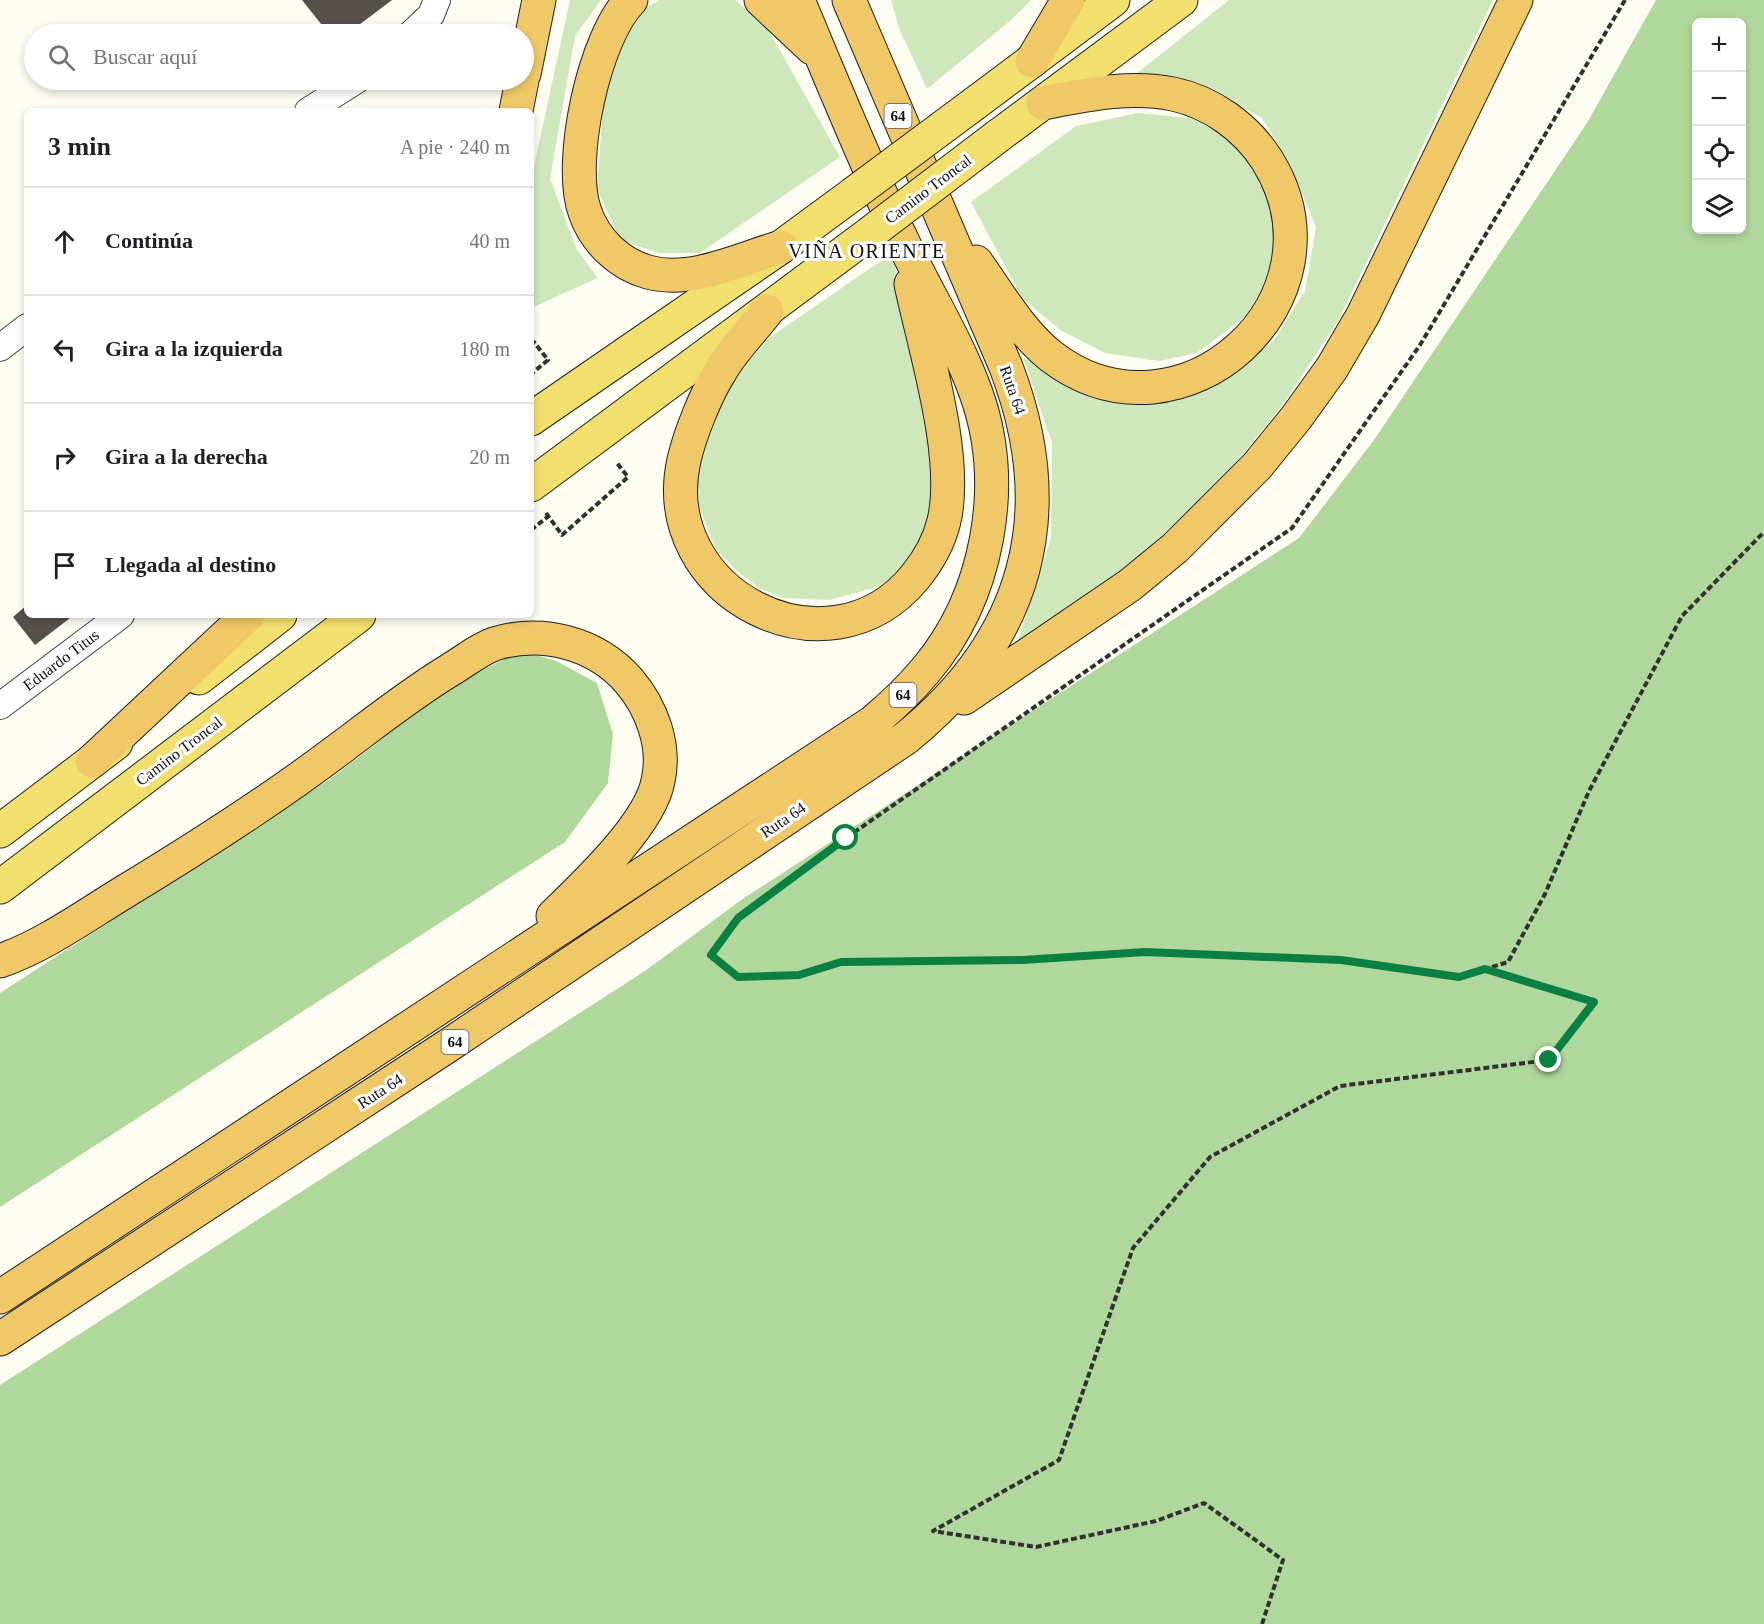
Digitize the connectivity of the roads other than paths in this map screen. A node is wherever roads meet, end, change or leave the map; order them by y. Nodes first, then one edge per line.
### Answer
1 (437, 0) edge
2 (539, 0) edge
3 (631, 0) edge
4 (761, 0) edge
5 (798, 0) edge
6 (1068, 0) edge
7 (1113, 0) edge
8 (1181, 0) edge
9 (1516, 0) edge
10 (855, 7) edge
11 (422, 24) edge
12 (534, 25) edge
13 (823, 59) junction
14 (1032, 61) junction
15 (341, 90) edge
16 (520, 90) edge
17 (1043, 103) junction
18 (313, 108) edge
19 (517, 108) edge
20 (938, 210) junction
21 (902, 242) junction
22 (781, 248) junction
23 (767, 311) junction
24 (24, 329) edge
25 (0, 348) edge
26 (534, 417) edge
27 (534, 483) edge
28 (118, 618) edge
29 (245, 618) edge
30 (276, 618) edge
31 (355, 618) edge
32 (0, 706) edge
33 (906, 738) junction
34 (92, 761) junction
35 (0, 831) edge
36 (0, 887) edge
37 (0, 961) edge
38 (493, 973) junction
39 (0, 1297) edge
40 (0, 1339) edge

1 - 11 street
2 - 12 highway
3 - 22 highway
4 - 13 highway
5 - 13 highway, 64
6 - 14 highway
7 - 14 main road
8 - 17 main road, Camino Troncal
9 - 33 highway
10 - 20 highway, Ruta 64 / 64
13 - 21 highway, Ruta 64 / 64
14 - 22 main road, bridge
15 - 18 street
16 - 19 highway
17 - 20 highway
17 - 23 main road, Camino Troncal, bridge
20 - 33 highway, Ruta 64 / 64
21 - 23 highway
21 - 38 highway, Ruta 64 / 64
22 - 26 main road
23 - 27 main road, Camino Troncal
24 - 25 street
28 - 32 street, Eduardo Titus
29 - 34 highway
30 - 34 main road
31 - 36 main road, Camino Troncal
33 - 40 highway, Ruta 64 / 64
34 - 35 main road
37 - 38 highway
38 - 39 highway, Ruta 64 / 64

